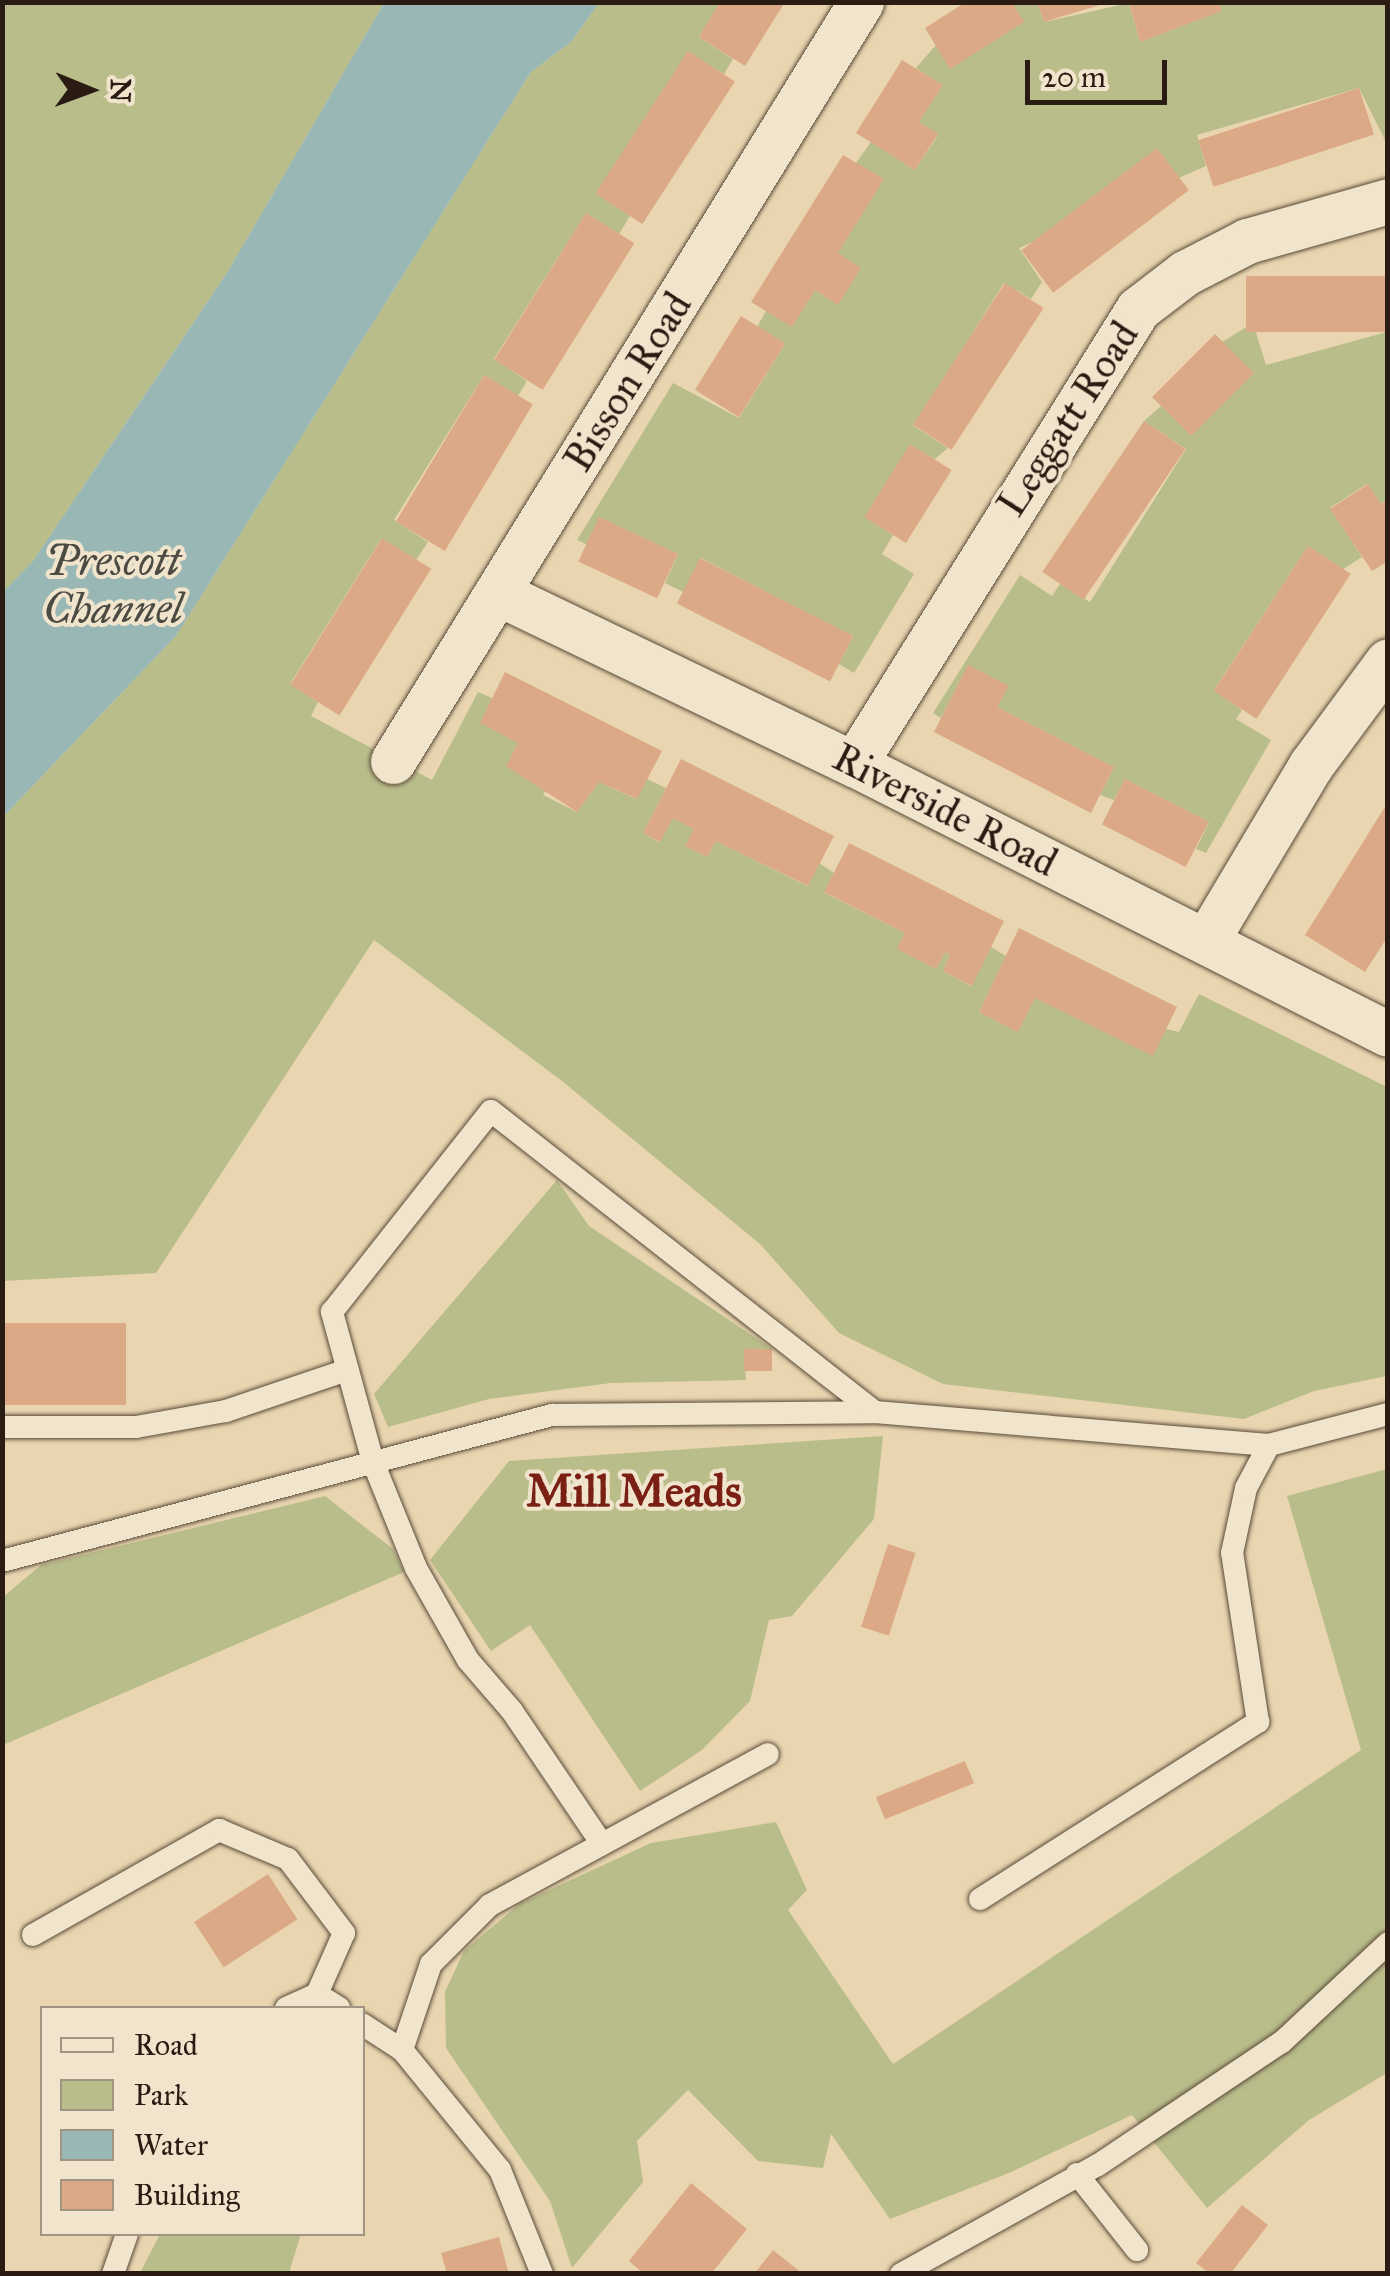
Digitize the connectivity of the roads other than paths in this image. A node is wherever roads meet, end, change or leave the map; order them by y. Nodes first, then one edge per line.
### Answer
1 (861, 2) edge
2 (1388, 202) edge
3 (498, 593) junction
4 (1388, 661) edge
5 (393, 761) dead end
6 (854, 764) junction
7 (1206, 941) junction
8 (1388, 1034) edge
9 (347, 1370) junction
10 (875, 1412) junction
11 (1388, 1414) edge
12 (2, 1427) edge
13 (1269, 1445) junction
14 (373, 1462) junction
15 (2, 1561) edge
16 (768, 1754) dead end
17 (602, 1844) junction
18 (980, 1899) dead end
19 (33, 1936) dead end
20 (1388, 1943) edge
21 (317, 1994) junction
22 (290, 2006) edge
23 (336, 2006) edge
24 (365, 2026) edge
25 (402, 2050) junction
26 (1077, 2174) junction
27 (127, 2236) edge
28 (1137, 2250) dead end
29 (113, 2274) edge
30 (542, 2274) edge
31 (901, 2274) edge

1 - 3 street, Bisson Road
2 - 6 street, Leggatt Road
3 - 5 street, Bisson Road
3 - 6 street, Riverside Road
4 - 7 street
6 - 7 street, Riverside Road
7 - 8 street, Riverside Road
9 - 10 lane
9 - 12 lane
9 - 14 lane
10 - 13 lane
10 - 14 lane
11 - 13 lane
13 - 18 lane
14 - 15 lane
14 - 17 lane
16 - 17 lane
17 - 25 lane
19 - 21 lane
20 - 26 lane
21 - 22 lane
21 - 23 lane
24 - 25 lane
25 - 30 lane
26 - 28 lane
26 - 31 lane
27 - 29 lane

